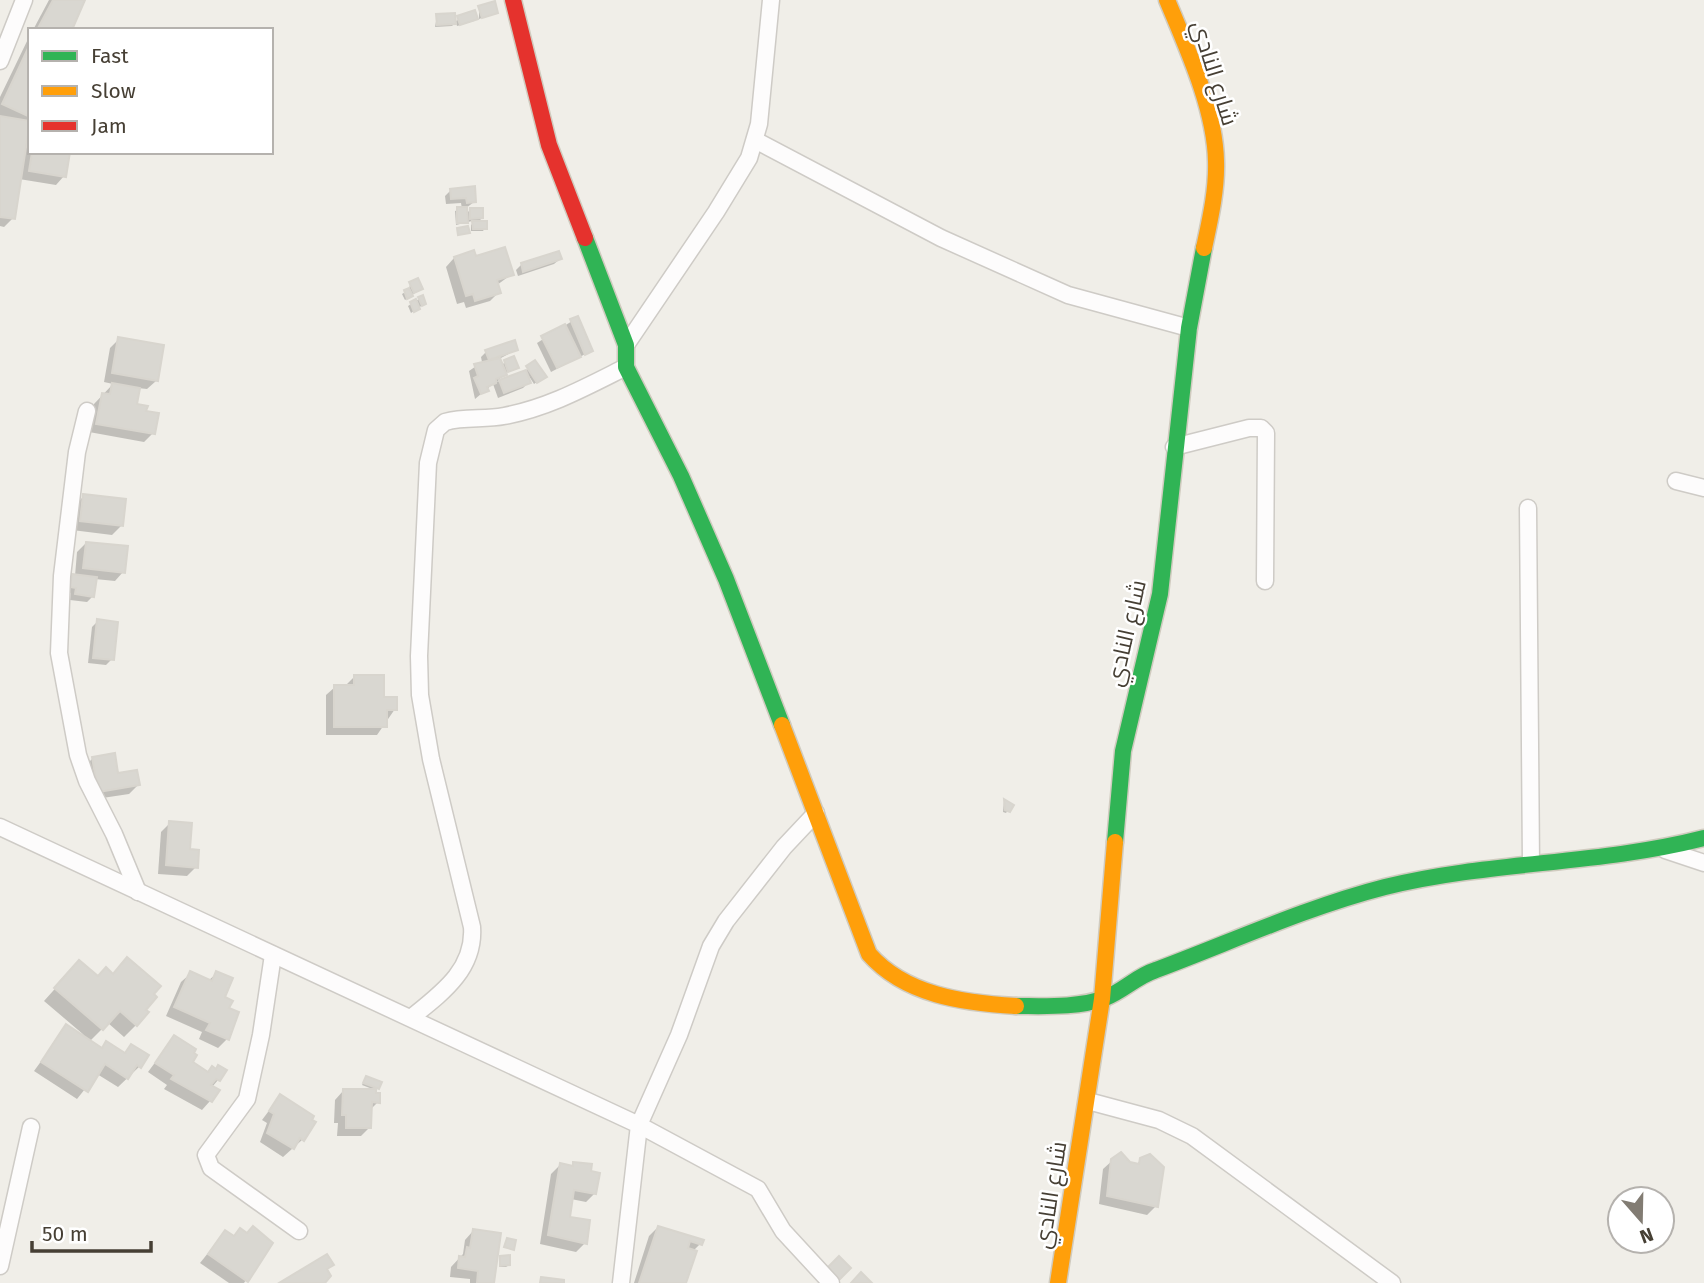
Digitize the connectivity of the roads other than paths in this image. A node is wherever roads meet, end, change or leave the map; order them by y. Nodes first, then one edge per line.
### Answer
1 (24, 0) edge
2 (513, 0) edge
3 (771, 0) edge
4 (1167, 0) edge
5 (0, 61) edge
6 (755, 140) junction
7 (1189, 328) junction
8 (626, 345) junction
9 (626, 367) junction
10 (87, 411) dead end
11 (1174, 447) junction
12 (1676, 481) dead end
13 (1704, 488) edge
14 (1528, 508) dead end
15 (1265, 581) dead end
16 (817, 813) junction
17 (0, 827) edge
18 (1704, 838) edge
19 (1660, 848) junction
20 (1704, 863) edge
21 (1531, 864) junction
22 (138, 891) junction
23 (273, 955) junction
24 (1102, 999) junction
25 (412, 1017) junction
26 (1088, 1101) junction
27 (639, 1125) junction
28 (31, 1127) dead end
29 (299, 1231) dead end
30 (0, 1266) edge
31 (621, 1283) edge
32 (831, 1283) edge
33 (1058, 1283) edge
34 (1392, 1283) edge

1 - 5 street
2 - 8 street
3 - 6 street
4 - 7 street, شارع النادي
6 - 7 street
6 - 8 street
7 - 11 street, شارع النادي
8 - 9 street
9 - 16 street
9 - 25 street
10 - 22 street
11 - 15 street
11 - 24 street, شارع النادي
12 - 13 street
14 - 21 street
16 - 24 street
16 - 27 street
17 - 22 street
18 - 19 street
19 - 20 street
19 - 21 street
21 - 24 street
22 - 23 street
23 - 25 street
23 - 29 street
24 - 26 street, شارع النادي
25 - 27 street
26 - 33 street, شارع النادي
26 - 34 street
27 - 31 street
27 - 32 street
28 - 30 street

